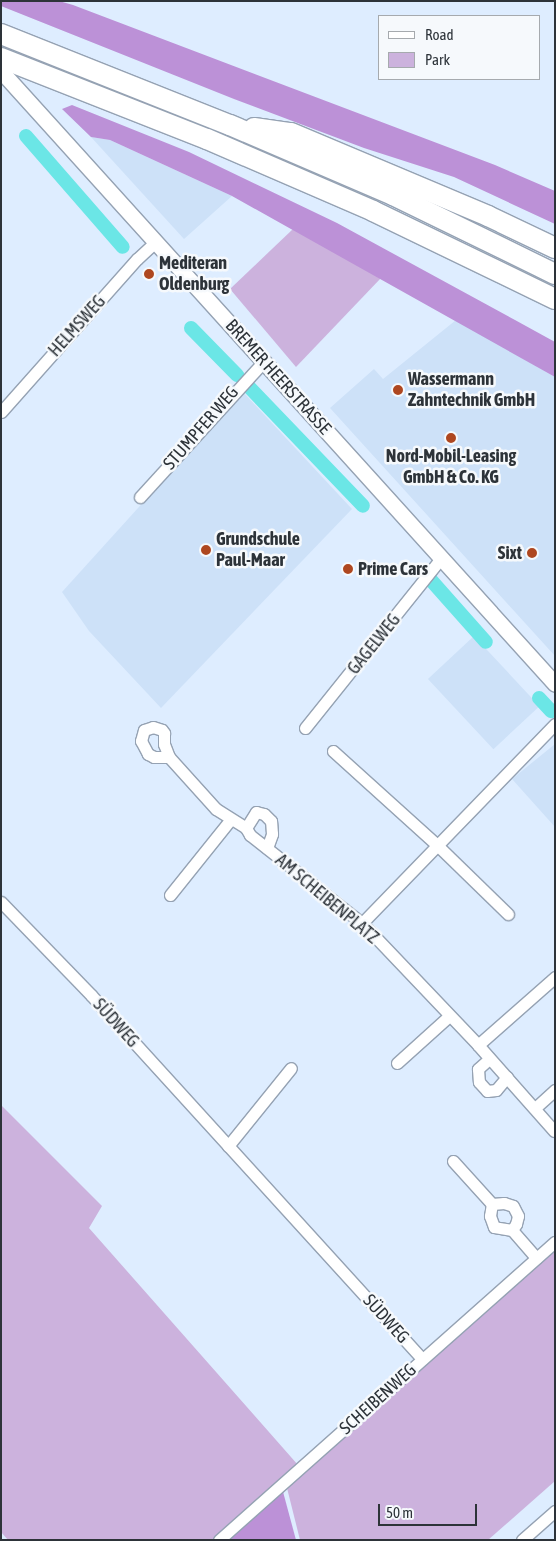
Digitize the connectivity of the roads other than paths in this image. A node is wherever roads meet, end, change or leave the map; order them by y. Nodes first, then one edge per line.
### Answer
1 (9, 37) edge
2 (1, 58) edge
3 (1, 71) edge
4 (230, 125) junction
5 (155, 242) junction
6 (555, 248) edge
7 (495, 269) junction
8 (555, 274) edge
9 (555, 299) edge
10 (555, 310) edge
11 (264, 361) junction
12 (1, 412) edge
13 (140, 497) dead end
14 (441, 558) junction
15 (555, 684) edge
16 (555, 724) edge
17 (305, 728) dead end
18 (333, 751) dead end
19 (169, 757) dead end
20 (230, 820) junction
21 (246, 828) junction
22 (437, 846) junction
23 (267, 848) junction
24 (170, 895) dead end
25 (1, 902) edge
26 (508, 914) dead end
27 (362, 923) junction
28 (555, 978) edge
29 (449, 1016) junction
30 (478, 1044) junction
31 (489, 1059) junction
32 (397, 1063) dead end
33 (291, 1068) dead end
34 (507, 1077) junction
35 (555, 1090) edge
36 (535, 1108) junction
37 (554, 1131) edge
38 (228, 1146) junction
39 (453, 1161) dead end
40 (492, 1204) junction
41 (512, 1230) junction
42 (555, 1242) edge
43 (536, 1258) junction
44 (422, 1359) junction
45 (555, 1511) edge
46 (219, 1540) edge
47 (522, 1540) edge

1 - 4 highway
2 - 7 highway
3 - 5 street, BREMER HEERSTRASSE
4 - 6 highway
4 - 8 highway
5 - 11 street, BREMER HEERSTRASSE
5 - 12 street, HELMSWEG
7 - 9 highway
7 - 10 highway
11 - 13 street, STUMPFER WEG
11 - 14 street, BREMER HEERSTRASSE
14 - 15 street, BREMER HEERSTRASSE
14 - 17 street, GAGELWEG
16 - 22 street
18 - 22 street
19 - 20 street, AM SCHEIBENPLATZ
20 - 21 street, AM SCHEIBENPLATZ
20 - 24 street
21 - 23 street, AM SCHEIBENPLATZ
21 - 23 street, AM SCHEIBENPLATZ
22 - 26 street
22 - 27 street
23 - 27 street, AM SCHEIBENPLATZ
25 - 38 street, SÜDWEG
27 - 29 street, AM SCHEIBENPLATZ
28 - 30 street
29 - 30 street, AM SCHEIBENPLATZ
29 - 32 street
30 - 31 street, AM SCHEIBENPLATZ
31 - 34 street, AM SCHEIBENPLATZ
31 - 34 street
33 - 38 street
34 - 36 street, AM SCHEIBENPLATZ
35 - 36 street
36 - 37 street, AM SCHEIBENPLATZ
38 - 44 street, SÜDWEG
39 - 40 street
40 - 41 street
40 - 41 street
41 - 43 street
42 - 43 street, SCHEIBENWEG
43 - 44 street, SCHEIBENWEG
44 - 46 street, SCHEIBENWEG
45 - 47 street

